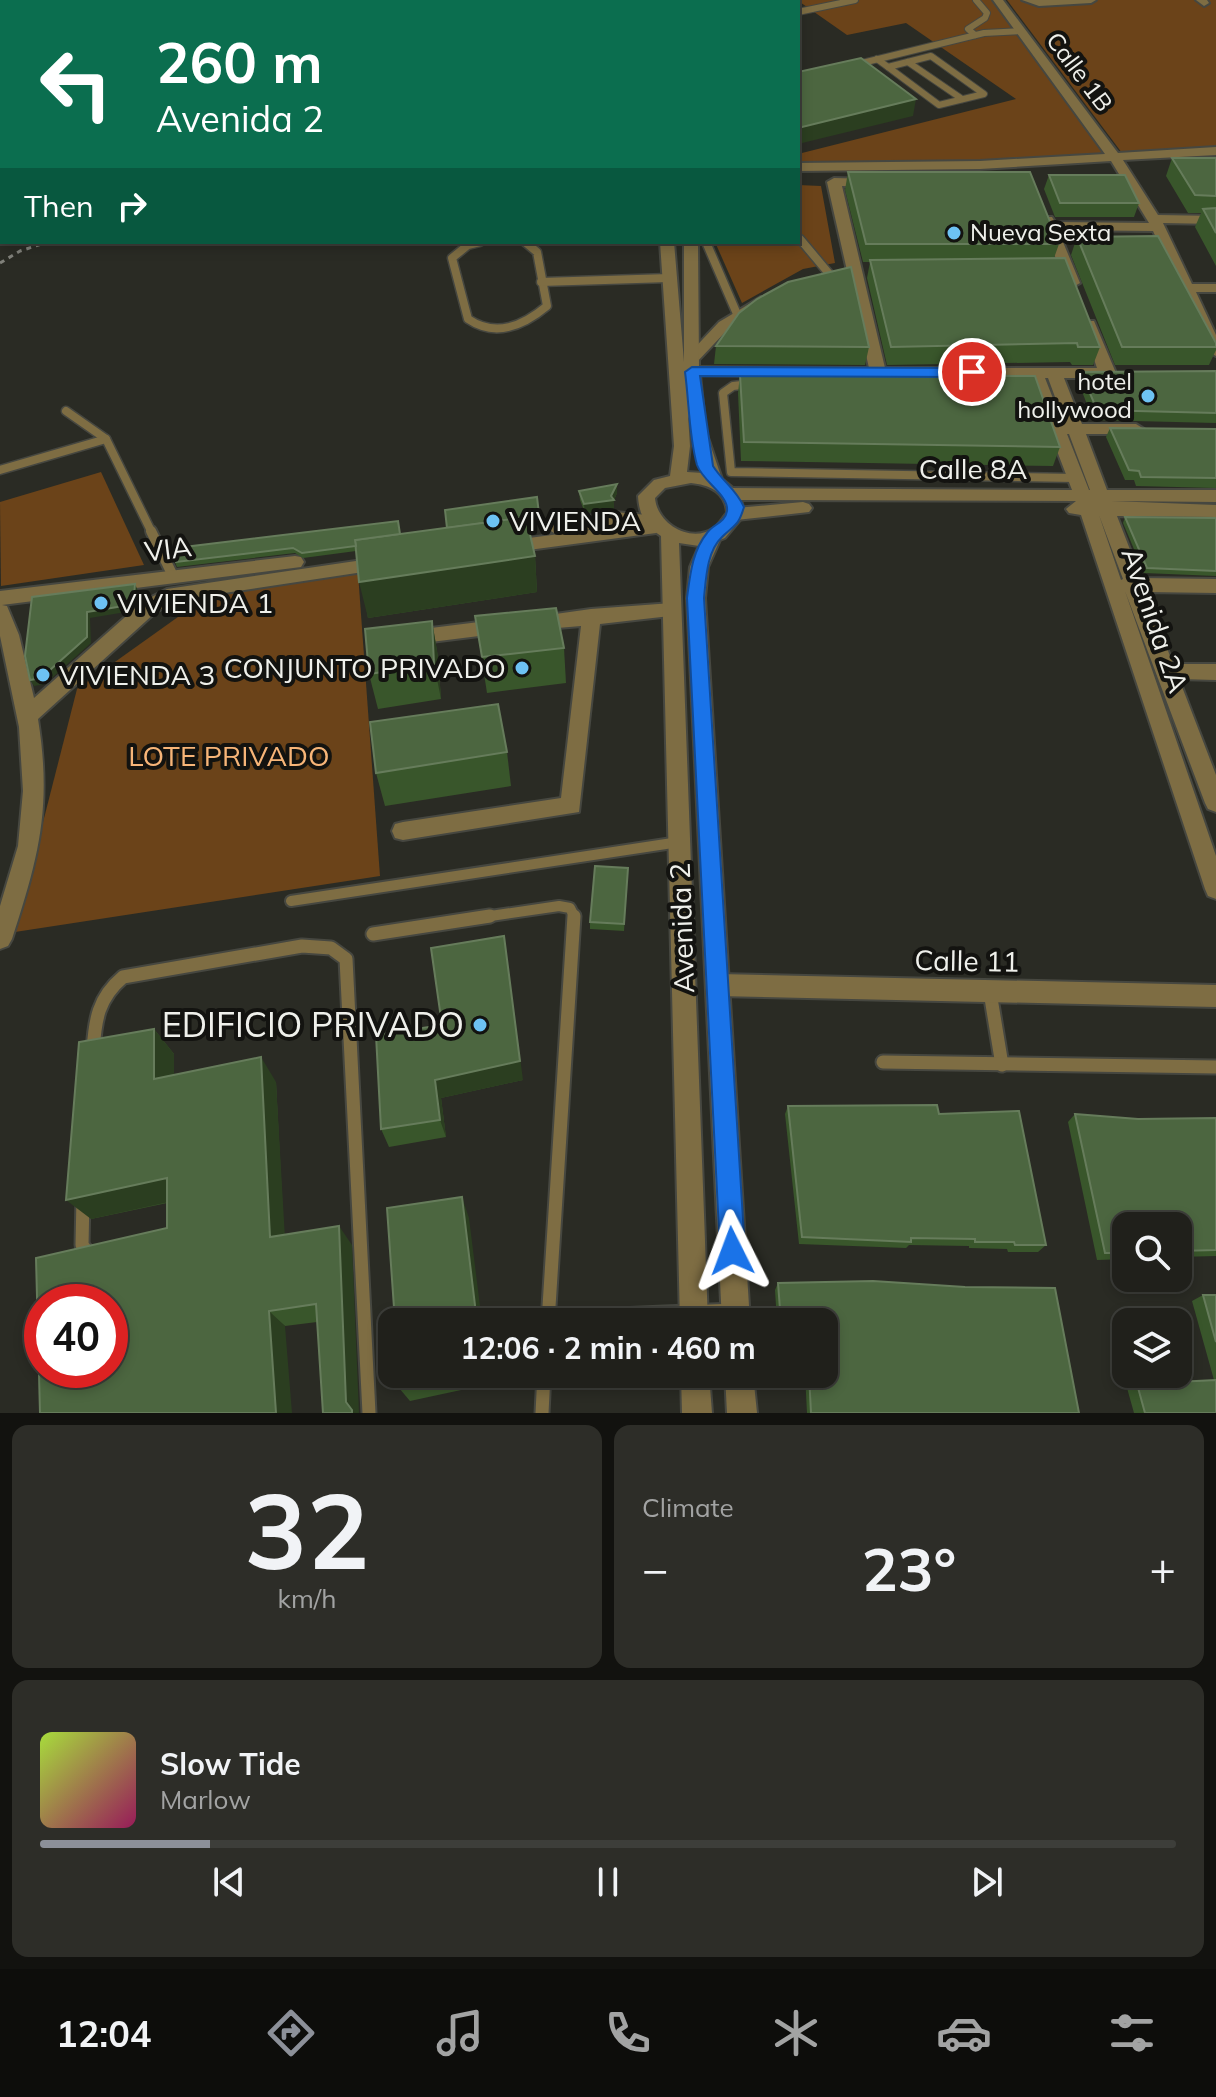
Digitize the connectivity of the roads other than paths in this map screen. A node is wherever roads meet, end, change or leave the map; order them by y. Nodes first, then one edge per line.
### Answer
1 (855, 0) edge
2 (976, 0) edge
3 (998, 0) edge
4 (1027, 0) edge
5 (1091, 0) edge
6 (800, 12) edge
7 (985, 18) junction
8 (1003, 30) junction
9 (1021, 31) junction
10 (975, 35) junction
11 (877, 59) junction
12 (908, 62) junction
13 (851, 66) edge
14 (887, 67) junction
15 (962, 99) junction
16 (1216, 151) edge
17 (1216, 163) edge
18 (1120, 164) junction
19 (800, 167) edge
20 (800, 177) edge
21 (880, 183) edge
22 (1216, 220) edge
23 (1156, 223) junction
24 (800, 239) dead end
25 (472, 244) edge
26 (527, 244) edge
27 (667, 244) edge
28 (691, 244) edge
29 (707, 244) edge
30 (863, 271) junction
31 (825, 277) joint
32 (669, 278) junction
33 (541, 282) junction
34 (1188, 288) junction
35 (1216, 288) edge
36 (772, 295) edge
37 (1079, 299) edge
38 (737, 314) junction
39 (1085, 314) edge
40 (1216, 351) edge
41 (691, 366) junction
42 (878, 372) junction
43 (1054, 372) junction
44 (1033, 382) junction
45 (758, 384) edge
46 (66, 411) dead end
47 (1056, 429) junction
48 (1076, 429) junction
49 (1154, 429) edge
50 (106, 439) junction
51 (0, 470) edge
52 (678, 478) junction
53 (725, 484) junction
54 (1216, 496) edge
55 (1091, 497) junction
56 (1216, 511) edge
57 (736, 514) junction
58 (658, 527) junction
59 (713, 535) junction
60 (487, 543) edge
61 (394, 555) edge
62 (332, 564) junction
63 (173, 576) junction
64 (1114, 585) junction
65 (1136, 585) junction
66 (1216, 586) edge
67 (0, 598) edge
68 (672, 610) junction
69 (0, 611) edge
70 (591, 616) junction
71 (391, 640) edge
72 (1167, 671) junction
73 (1216, 672) edge
74 (27, 716) junction
75 (1210, 771) edge
76 (1216, 803) edge
77 (403, 831) dead end
78 (679, 842) junction
79 (1216, 889) edge
80 (291, 901) dead end
81 (373, 934) dead end
82 (0, 939) edge
83 (718, 985) junction
84 (990, 992) junction
85 (1216, 996) edge
86 (92, 1061) edge
87 (883, 1062) dead end
88 (1002, 1065) junction
89 (1216, 1067) edge
90 (84, 1185) edge
91 (91, 1257) edge
92 (549, 1308) edge
93 (694, 1308) edge
94 (736, 1308) edge
95 (543, 1388) edge
96 (696, 1388) edge
97 (740, 1388) edge
98 (369, 1413) edge
99 (542, 1413) edge
100 (697, 1413) edge
101 (742, 1413) edge

1 - 6 lane
2 - 7 lane
3 - 9 street, Calle 1B
4 - 5 street
7 - 8 lane
7 - 10 lane
8 - 9 lane
8 - 10 lane
9 - 18 street, Calle 1B
10 - 11 lane
11 - 13 lane
11 - 14 lane
12 - 14 lane
12 - 15 lane
12 - 15 lane
14 - 15 lane
16 - 18 street
17 - 18 street
18 - 19 street
18 - 20 street
18 - 23 street, Calle 1B
21 - 30 street
22 - 23 street
23 - 34 street, Calle 1B
23 - 37 street
24 - 31 lane
25 - 33 lane
26 - 33 lane
27 - 32 street
28 - 41 street
29 - 38 lane
30 - 31 street
30 - 42 street
32 - 33 lane
32 - 52 street
34 - 35 street
34 - 40 street, Calle 1B
36 - 38 street
38 - 41 street
39 - 43 street
41 - 42 street
41 - 53 street
42 - 44 street
43 - 44 street
43 - 48 street, Avenida 2A
44 - 47 street, Avenida 2A
45 - 53 lane
46 - 50 lane
47 - 48 street
47 - 55 street, Avenida 2A
48 - 49 street
48 - 55 street, Avenida 2A
50 - 51 lane
50 - 63 lane
52 - 53 street
52 - 58 street
53 - 55 street, Calle 8A
53 - 57 street
54 - 55 street, Calle 8A
55 - 56 street, Calle 8A
55 - 57 street, Calle 8A
55 - 64 street, Avenida 2A
55 - 65 street, Avenida 2A
57 - 59 street
58 - 59 street
58 - 60 street
58 - 68 street, Avenida 2
59 - 83 street, Avenida 2
61 - 62 street
62 - 63 street, VIA
62 - 74 street
63 - 67 street, VIA
64 - 65 street
64 - 79 street, Avenida 2A
65 - 66 street
65 - 72 street, Avenida 2A
68 - 70 street
68 - 78 street, Avenida 2
69 - 74 street
70 - 71 street
70 - 77 street
72 - 73 street
72 - 75 street, Avenida 2A
74 - 82 street
75 - 76 street, Avenida 2A
78 - 80 lane
78 - 93 street, Avenida 2
81 - 92 lane
83 - 84 street, Calle 11
83 - 94 street, Avenida 2
84 - 85 street, Calle 11
84 - 88 lane
86 - 98 lane
87 - 88 lane
88 - 89 lane
90 - 91 lane
95 - 99 lane
96 - 100 street
97 - 101 street

